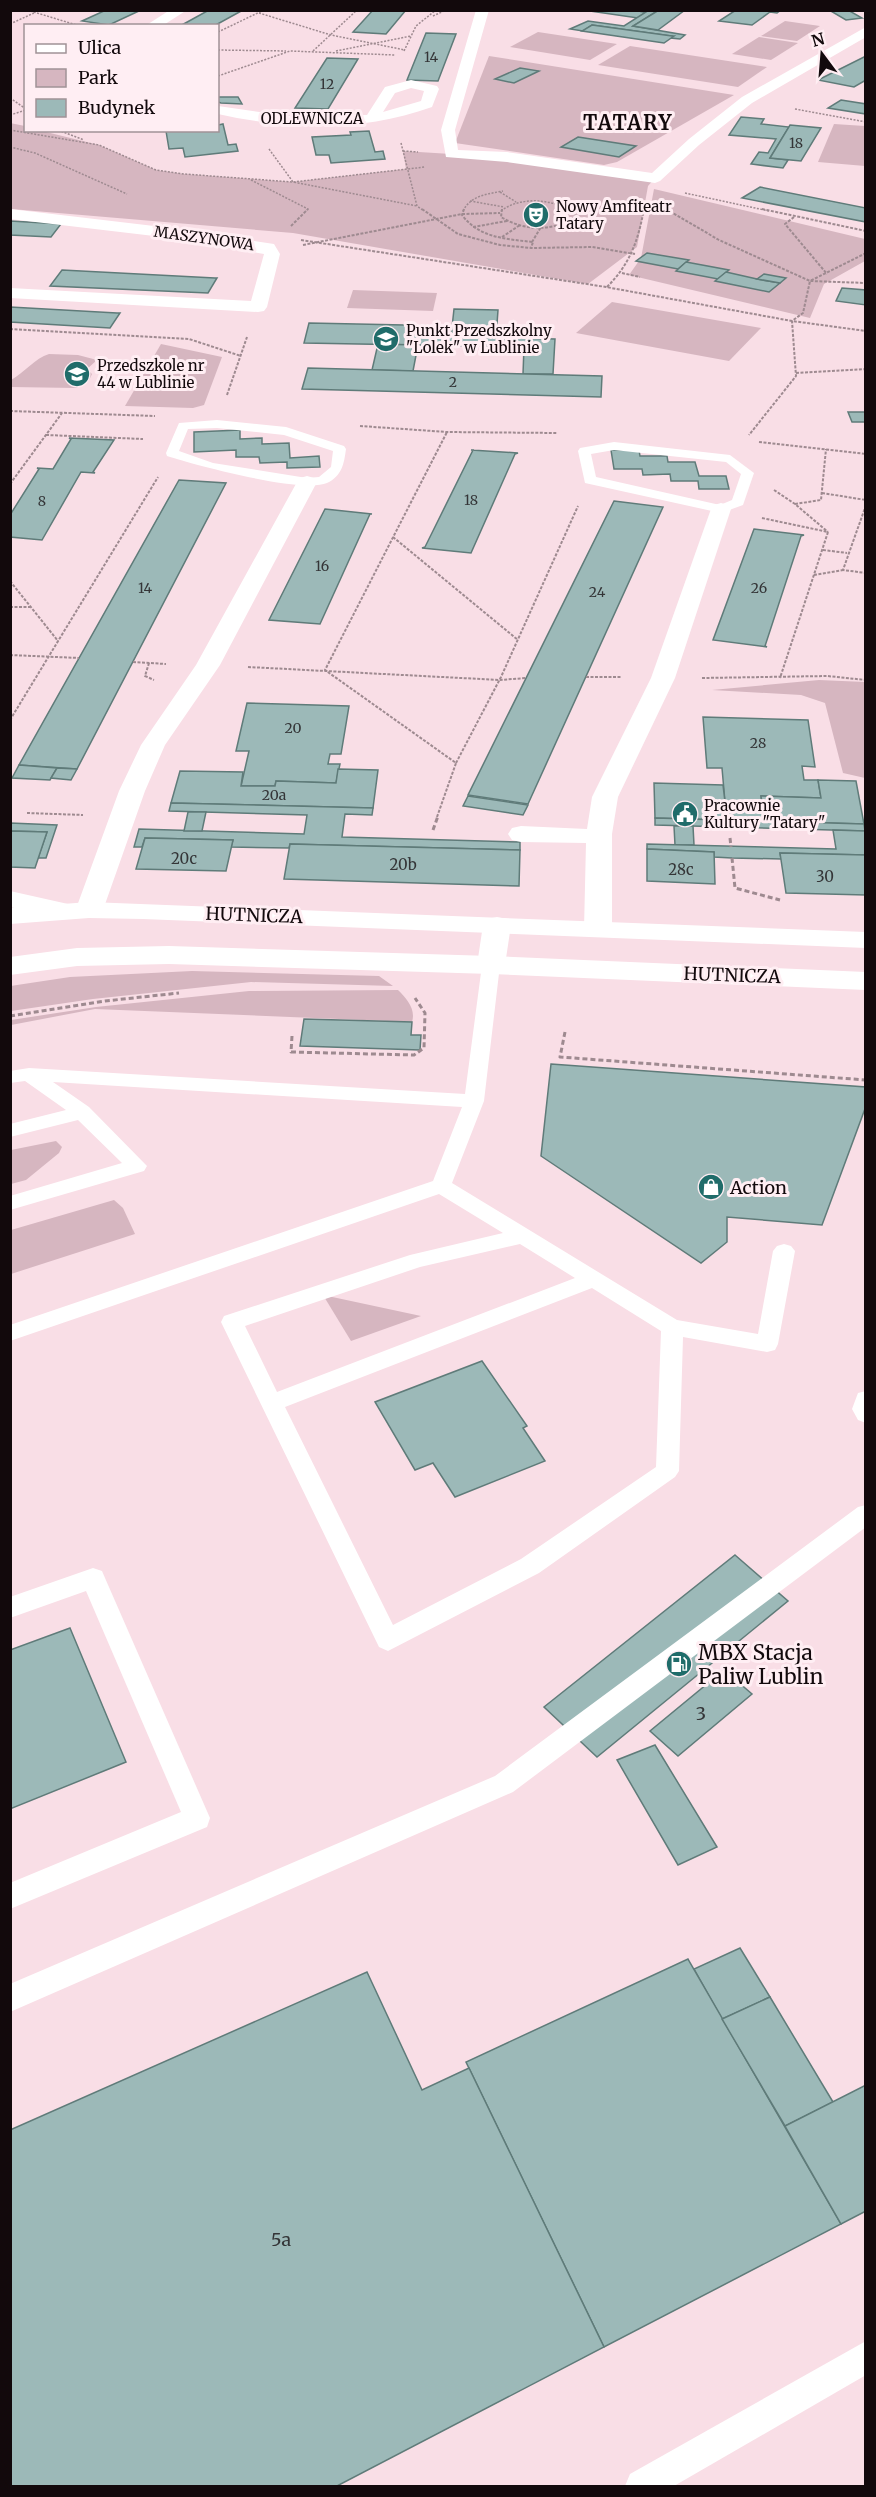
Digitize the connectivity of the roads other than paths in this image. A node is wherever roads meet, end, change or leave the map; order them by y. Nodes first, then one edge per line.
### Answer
1 (181, 10) edge
2 (483, 10) edge
3 (155, 24) edge
4 (866, 32) edge
5 (219, 110) edge
6 (372, 118) junction
7 (10, 213) edge
8 (10, 293) edge
9 (307, 482) junction
10 (721, 509) junction
11 (521, 834) dead end
12 (583, 836) dead end
13 (10, 899) edge
14 (77, 910) junction
15 (10, 916) edge
16 (497, 925) junction
17 (598, 929) junction
18 (866, 940) edge
19 (491, 965) junction
20 (10, 966) edge
21 (866, 981) edge
22 (20, 1075) edge
23 (474, 1101) junction
24 (82, 1112) junction
25 (10, 1131) edge
26 (441, 1186) junction
27 (10, 1203) edge
28 (524, 1236) junction
29 (784, 1251) dead end
30 (593, 1279) junction
31 (672, 1327) junction
32 (10, 1333) edge
33 (866, 1400) edge
34 (272, 1403) junction
35 (866, 1414) edge
36 (866, 1514) edge
37 (10, 1608) edge
38 (10, 1896) edge
39 (10, 1998) edge
40 (866, 2357) edge
41 (642, 2487) edge

1 - 3 street
2 - 4 street
5 - 6 street, ODLEWNICZA
6 - 6 street, ODLEWNICZA
7 - 8 street, MASZYNOWA
9 - 9 lane
9 - 14 street
10 - 10 lane
10 - 17 street
11 - 12 street
13 - 14 street
14 - 15 street, HUTNICZA
14 - 16 street, HUTNICZA
16 - 17 street, HUTNICZA
16 - 19 street
17 - 18 street, HUTNICZA
19 - 20 street, HUTNICZA
19 - 21 street, HUTNICZA
19 - 23 lane
22 - 23 lane
22 - 24 lane
23 - 26 lane
24 - 25 lane
24 - 27 lane
26 - 28 lane
26 - 32 lane
28 - 30 lane
28 - 34 lane
29 - 31 lane
30 - 31 lane
30 - 34 lane
31 - 34 lane
33 - 35 lane
36 - 39 lane
37 - 38 lane
40 - 41 lane

